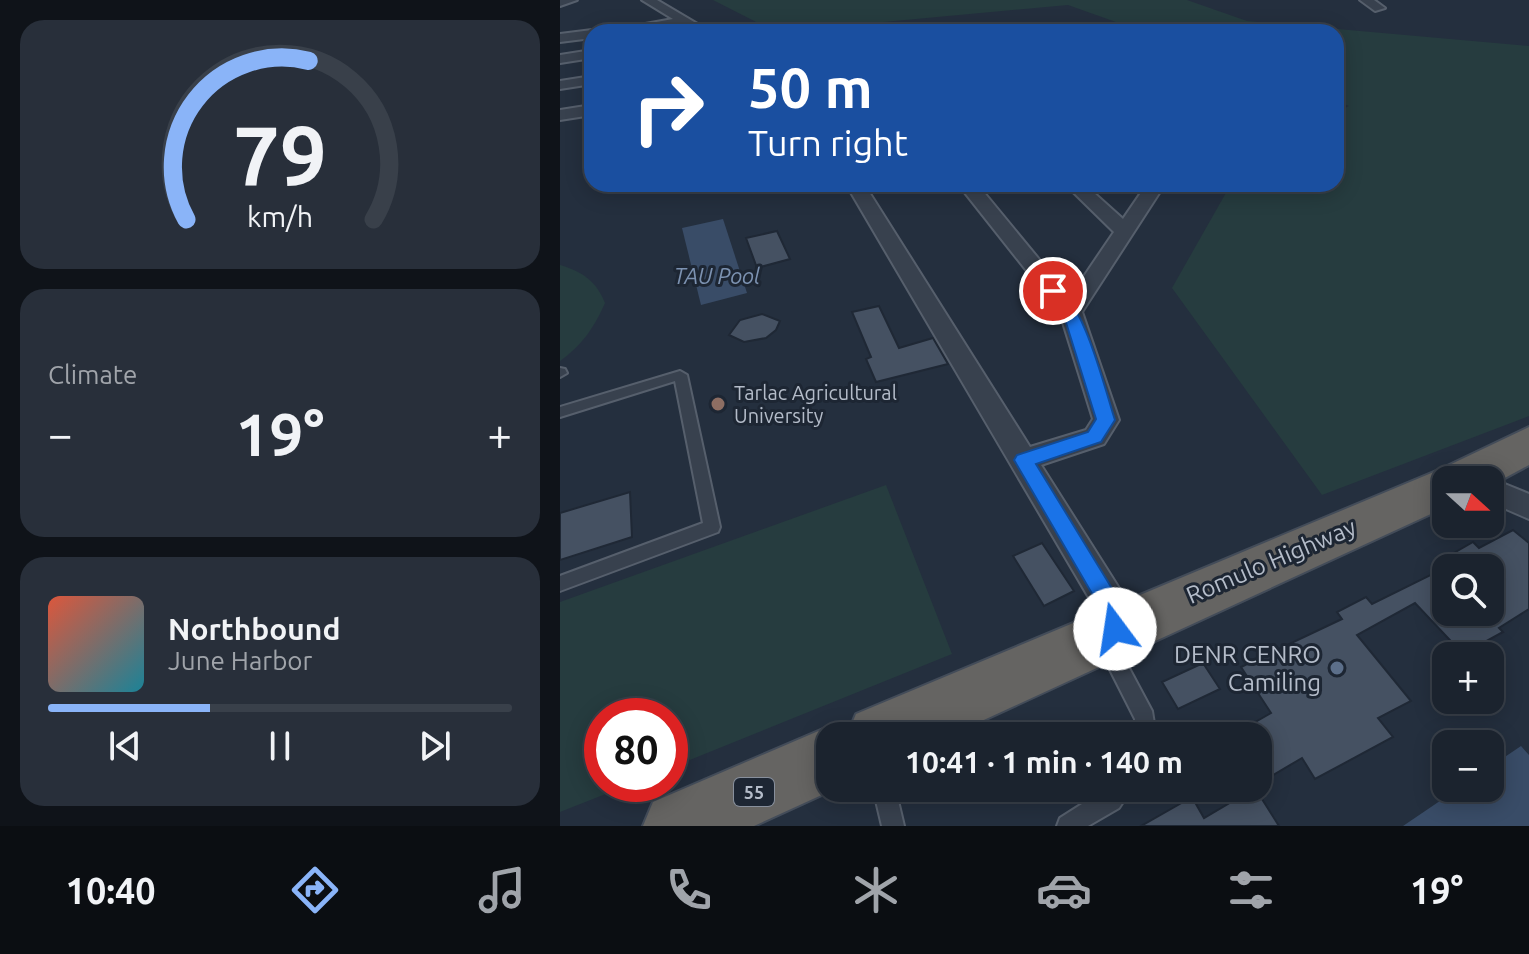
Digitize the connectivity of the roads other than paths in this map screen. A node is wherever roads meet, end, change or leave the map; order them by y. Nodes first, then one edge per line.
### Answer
1 (571, 0) edge
2 (648, 0) edge
3 (1366, 0) edge
4 (560, 3) edge
5 (1379, 8) dead end
6 (685, 21) junction
7 (664, 24) edge
8 (690, 24) edge
9 (584, 35) edge
10 (560, 38) edge
11 (584, 55) edge
12 (560, 59) edge
13 (584, 81) edge
14 (560, 85) edge
15 (584, 111) edge
16 (560, 115) edge
17 (860, 192) edge
18 (974, 192) edge
19 (1083, 192) edge
20 (1151, 192) edge
21 (1124, 231) junction
22 (1071, 312) junction
23 (560, 412) edge
24 (1529, 444) edge
25 (1023, 460) junction
26 (1493, 466) edge
27 (1432, 496) edge
28 (1504, 497) edge
29 (1529, 507) edge
30 (560, 584) edge
31 (1112, 631) junction
32 (909, 722) edge
33 (1145, 722) edge
34 (816, 764) edge
35 (887, 802) edge
36 (1108, 802) edge
37 (677, 826) edge
38 (893, 826) edge
39 (1068, 826) edge

1 - 4 street
2 - 6 street
3 - 5 street
6 - 7 street
6 - 8 street
9 - 10 street
11 - 12 street
13 - 14 street
15 - 16 street
17 - 25 street
18 - 22 street
19 - 21 street
20 - 21 street
21 - 22 street
22 - 25 street
23 - 30 lane
24 - 26 highway, Romulo Highway
25 - 31 street
27 - 31 highway, Romulo Highway
28 - 29 street
31 - 32 highway, Romulo Highway
31 - 33 lane
34 - 37 highway, 55
35 - 38 lane
36 - 39 lane

